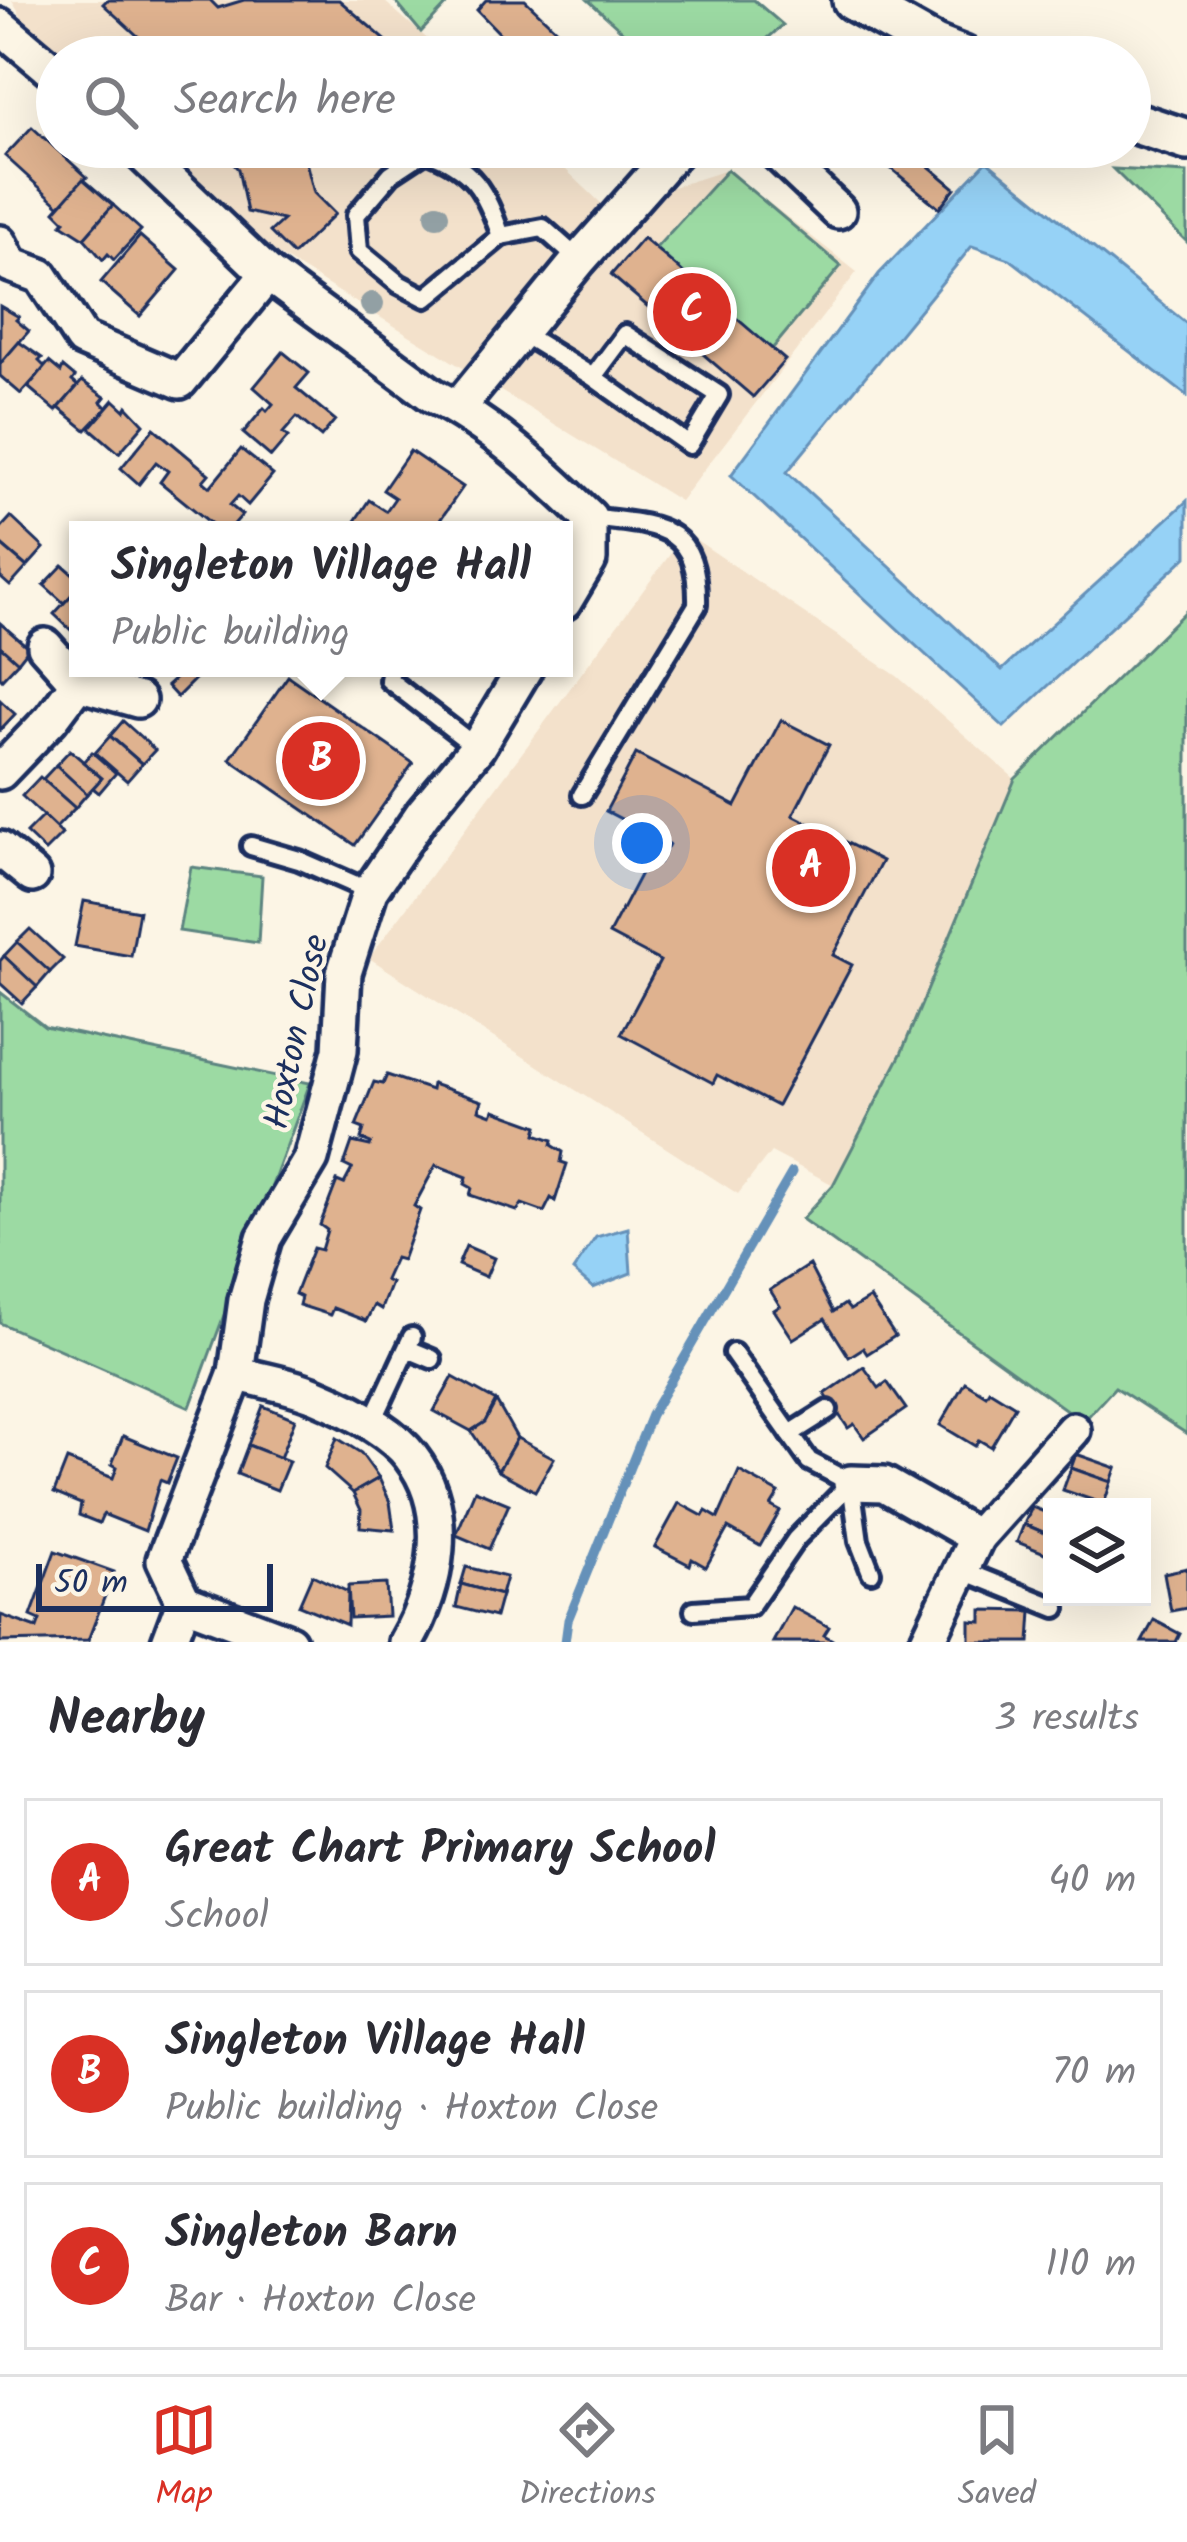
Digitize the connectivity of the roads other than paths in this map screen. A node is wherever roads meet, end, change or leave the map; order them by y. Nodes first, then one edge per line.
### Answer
1 (854, 0) edge
2 (0, 26) edge
3 (917, 36) edge
4 (36, 56) edge
5 (1151, 128) edge
6 (1187, 140) edge
7 (156, 168) edge
8 (400, 168) edge
9 (462, 168) edge
10 (661, 168) edge
11 (793, 168) edge
12 (838, 211) dead end
13 (501, 236) junction
14 (0, 243) edge
15 (579, 260) junction
16 (268, 274) junction
17 (523, 334) junction
18 (593, 377) junction
19 (458, 408) junction
20 (589, 517) junction
21 (573, 587) edge
22 (45, 646) dead end
23 (69, 673) edge
24 (73, 677) edge
25 (390, 677) edge
26 (520, 677) edge
27 (78, 683) junction
28 (138, 700) dead end
29 (477, 748) junction
30 (0, 772) edge
31 (582, 795) dead end
32 (251, 846) dead end
33 (0, 849) edge
34 (32, 875) dead end
35 (370, 891) junction
36 (733, 1353) dead end
37 (432, 1359) dead end
38 (236, 1373) junction
39 (828, 1410) dead end
40 (371, 1425) junction
41 (1073, 1430) dead end
42 (790, 1434) junction
43 (851, 1483) junction
44 (977, 1537) junction
45 (964, 1570) junction
46 (871, 1572) dead end
47 (184, 1602) junction
48 (1056, 1608) dead end
49 (694, 1610) dead end
50 (169, 1642) edge
51 (289, 1642) edge
52 (406, 1642) edge
53 (927, 1642) edge

1 - 3 street
2 - 4 street
5 - 6 street
7 - 16 street
8 - 13 lane
9 - 13 lane
10 - 15 street
11 - 12 street
13 - 15 lane
14 - 16 street
15 - 17 street
16 - 19 street
17 - 18 lane
17 - 19 street
18 - 18 lane
19 - 20 street
20 - 21 street
20 - 31 lane
22 - 23 street
24 - 27 street
25 - 29 lane
26 - 29 street, Hoxton Close
27 - 28 street
27 - 30 street
29 - 35 street, Hoxton Close
32 - 35 lane
33 - 34 street
35 - 38 street, Hoxton Close
36 - 42 lane
37 - 40 lane
38 - 40 street
38 - 47 street, Hoxton Close
39 - 42 lane
40 - 52 street
41 - 44 street
42 - 43 lane
43 - 44 street
43 - 46 lane
43 - 49 lane
44 - 45 street
45 - 48 lane
45 - 53 street
47 - 50 street
47 - 51 street

